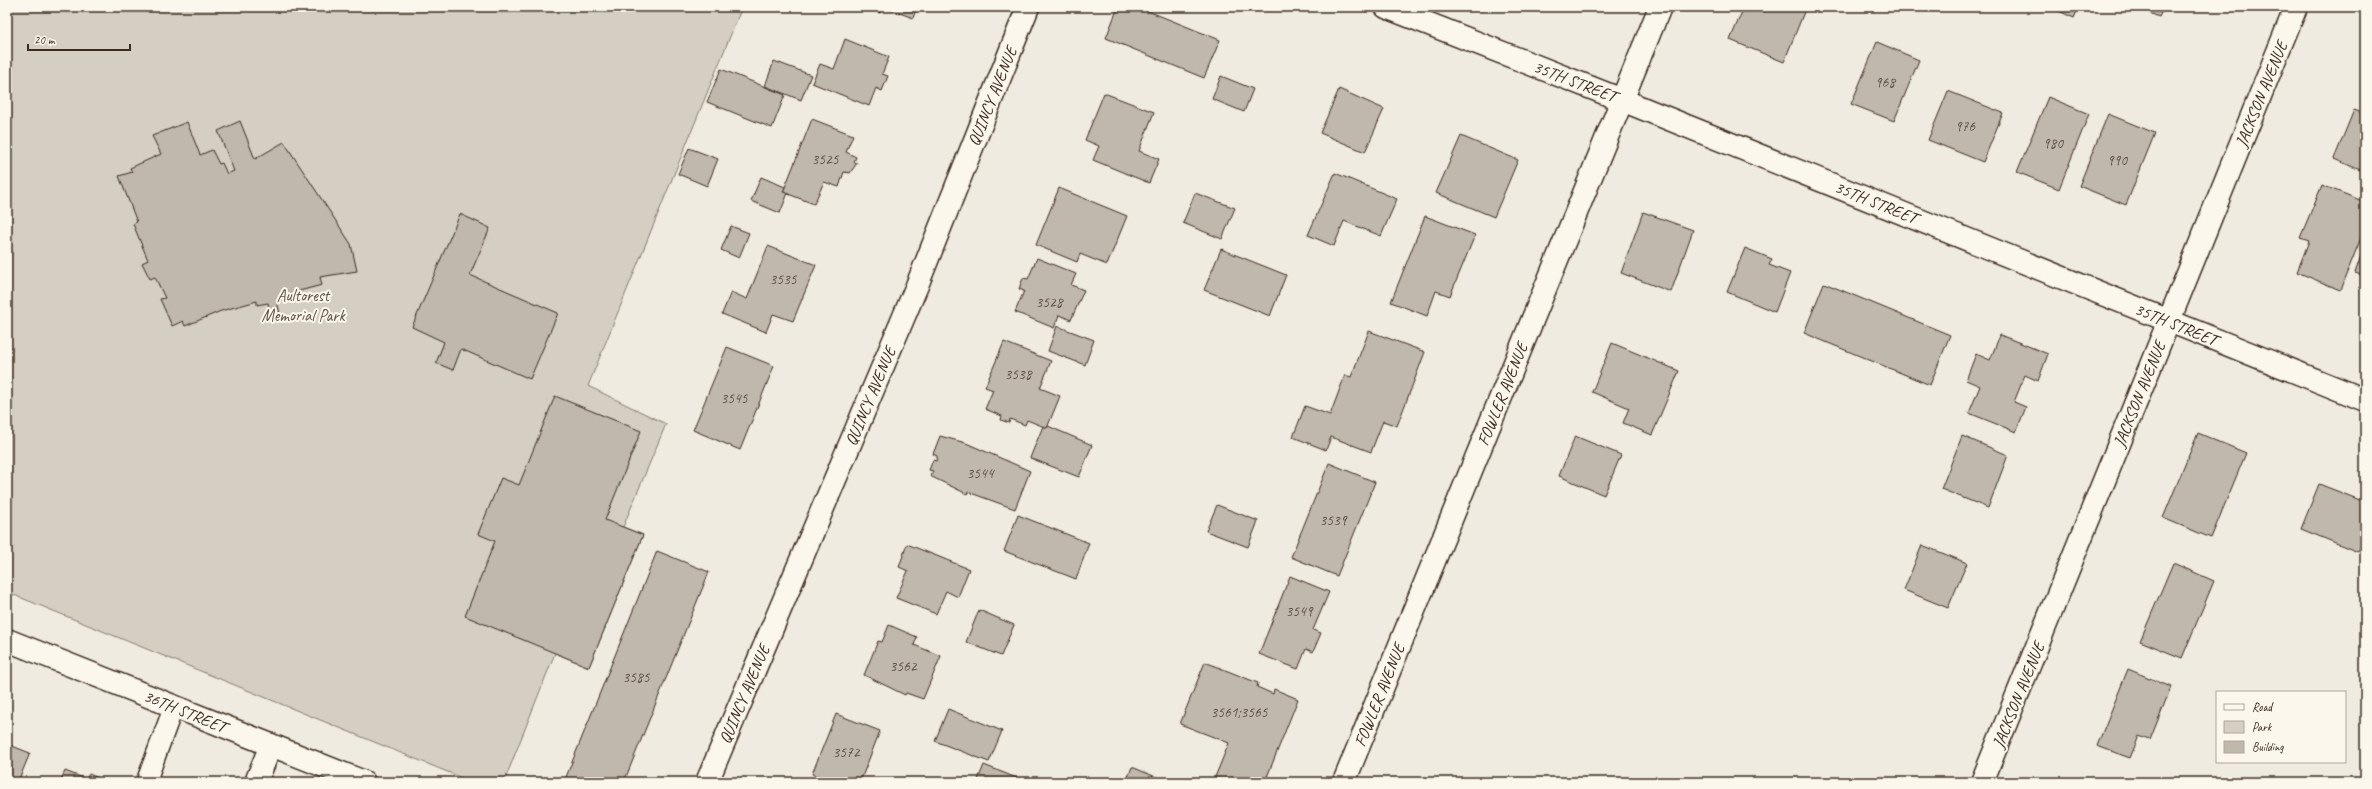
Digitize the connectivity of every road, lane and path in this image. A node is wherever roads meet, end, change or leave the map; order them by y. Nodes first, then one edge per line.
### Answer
1 (1028, 7) edge
2 (1386, 7) edge
3 (1660, 7) edge
4 (2296, 7) edge
5 (1622, 100) junction
6 (2168, 321) junction
7 (2365, 400) edge
8 (7, 640) edge
9 (174, 706) junction
10 (271, 745) junction
11 (146, 782) edge
12 (256, 782) edge
13 (364, 782) edge
14 (707, 782) edge
15 (1344, 782) edge
16 (1982, 782) edge

1 - 14 street, QUINCY AVENUE
2 - 5 street, 35TH STREET
3 - 5 street, FOWLER AVENUE
4 - 6 street, JACKSON AVENUE
5 - 6 street, 35TH STREET
5 - 15 street, FOWLER AVENUE
6 - 7 street, 35TH STREET
6 - 16 street, JACKSON AVENUE
8 - 9 street, 36TH STREET
9 - 10 street, 36TH STREET
9 - 11 lane
10 - 12 street
10 - 13 street, 36TH STREET

